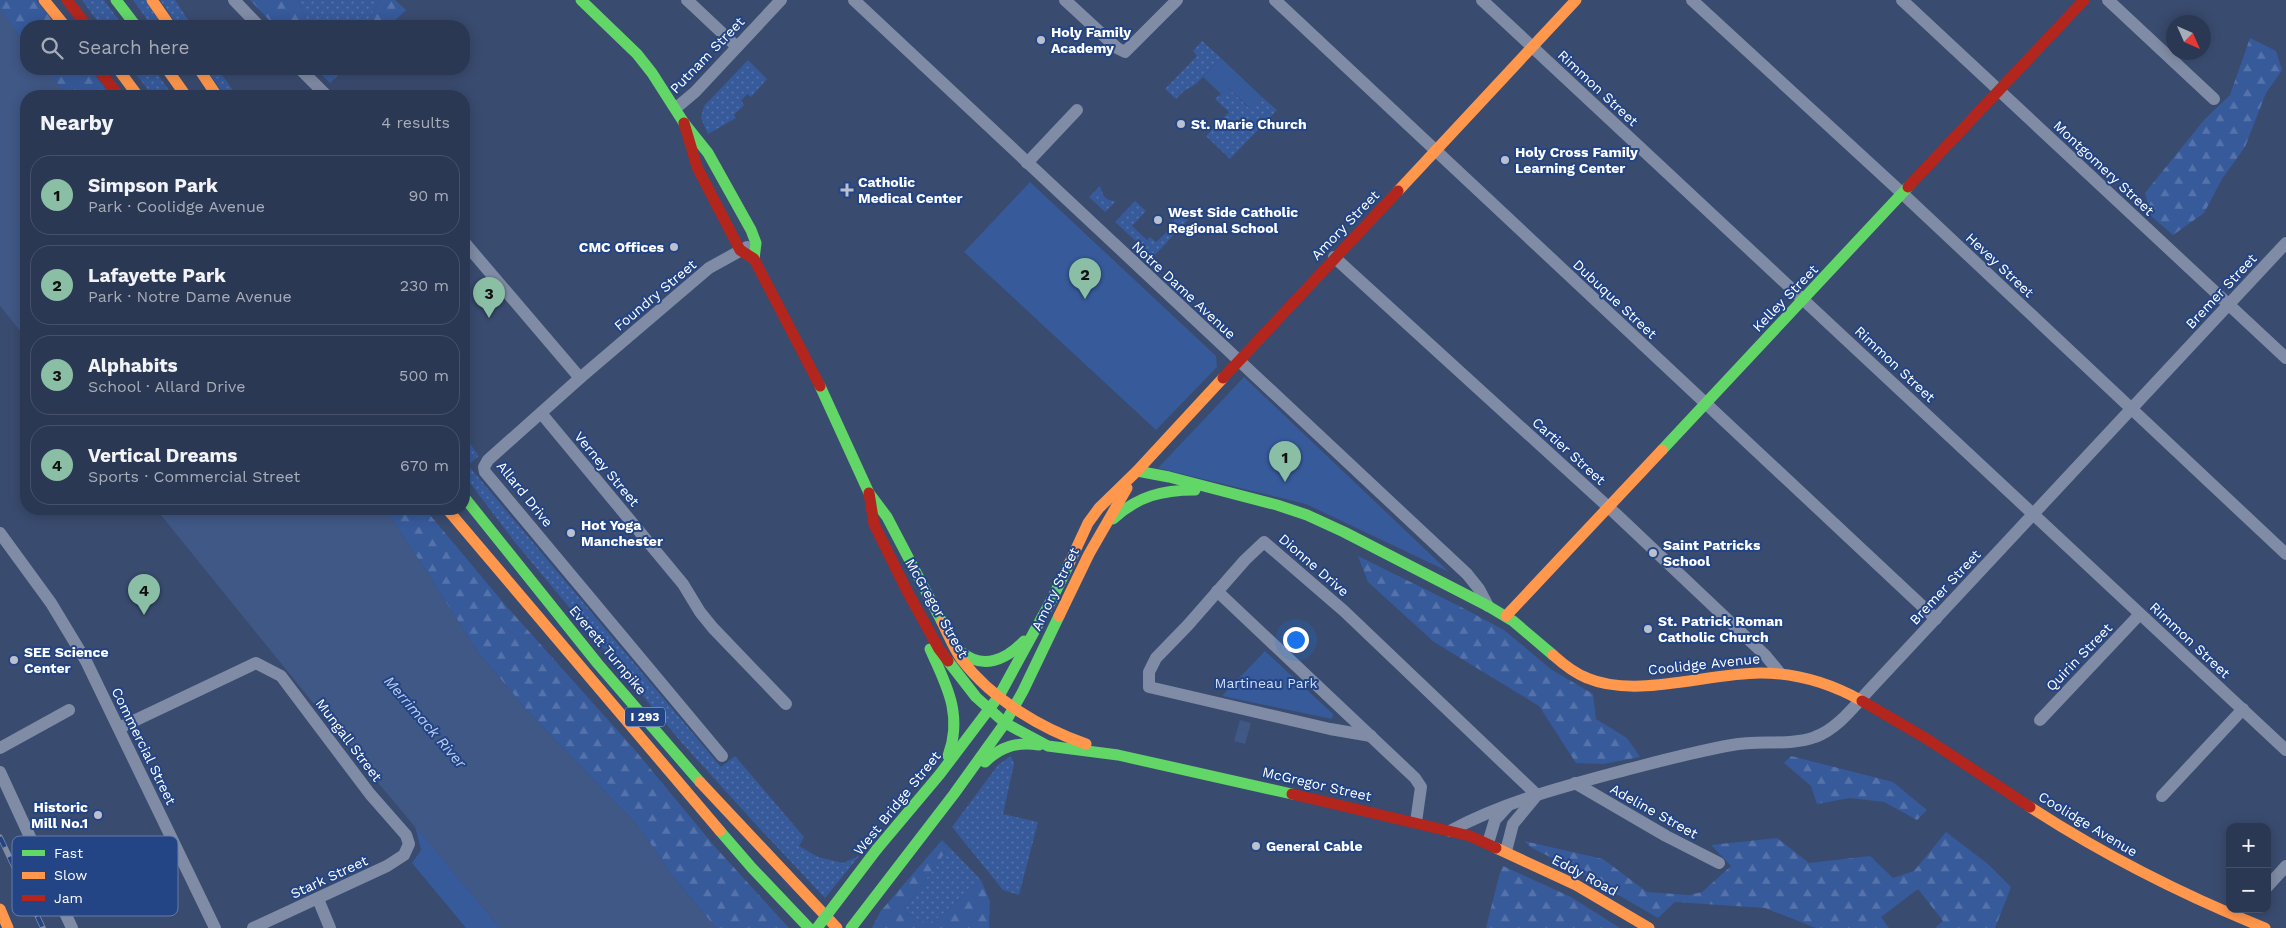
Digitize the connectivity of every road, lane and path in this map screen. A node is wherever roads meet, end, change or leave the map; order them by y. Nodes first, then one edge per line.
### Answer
1 (44, 0) edge
2 (67, 0) edge
3 (116, 0) edge
4 (152, 0) edge
5 (234, 0) edge
6 (581, 0) edge
7 (687, 0) edge
8 (781, 0) edge
9 (854, 0) edge
10 (1065, 0) edge
11 (1177, 0) edge
12 (1275, 0) edge
13 (1482, 0) edge
14 (1576, 0) edge
15 (1692, 0) edge
16 (1902, 0) edge
17 (2084, 0) edge
18 (2108, 0) edge
19 (60, 20) edge
20 (82, 20) edge
21 (131, 20) edge
22 (166, 20) edge
23 (253, 20) edge
24 (737, 47) junction
25 (1532, 47) junction
26 (103, 75) edge
27 (122, 75) edge
28 (171, 75) edge
29 (202, 75) edge
30 (306, 75) edge
31 (114, 90) edge
32 (134, 90) edge
33 (182, 90) edge
34 (213, 90) edge
35 (321, 90) edge
36 (2000, 91) junction
37 (2214, 99) dead end
38 (676, 108) junction
39 (1077, 110) dead end
40 (684, 123) junction
41 (1436, 151) junction
42 (1027, 163) junction
43 (1903, 194) junction
44 (756, 243) junction
45 (2286, 243) edge
46 (470, 249) edge
47 (740, 250) junction
48 (1334, 258) junction
49 (754, 259) junction
50 (1804, 299) junction
51 (2228, 305) junction
52 (2286, 358) edge
53 (1239, 360) junction
54 (580, 378) junction
55 (1706, 404) junction
56 (2131, 409) junction
57 (541, 412) junction
58 (1137, 471) junction
59 (1220, 491) junction
60 (869, 493) junction
61 (470, 505) edge
62 (1608, 508) junction
63 (2033, 514) junction
64 (452, 515) edge
65 (0, 533) edge
66 (1097, 540) junction
67 (2286, 554) edge
68 (907, 591) junction
69 (1216, 591) junction
70 (1052, 600) junction
71 (1488, 606) junction
72 (2140, 614) junction
73 (1506, 616) junction
74 (1936, 619) junction
75 (952, 641) junction
76 (1779, 672) junction
77 (999, 696) junction
78 (1859, 700) junction
79 (786, 704) dead end
80 (1014, 707) junction
81 (2243, 709) junction
82 (69, 710) dead end
83 (989, 710) junction
84 (2040, 720) dead end
85 (1005, 723) junction
86 (119, 728) junction
87 (1371, 736) junction
88 (1048, 746) junction
89 (0, 748) edge
90 (2286, 750) edge
91 (1118, 755) junction
92 (722, 756) dead end
93 (0, 772) edge
94 (940, 774) junction
95 (1575, 783) junction
96 (954, 794) junction
97 (1537, 795) junction
98 (2162, 796) dead end
99 (1514, 802) junction
100 (1416, 822) junction
101 (1450, 830) junction
102 (30, 836) edge
103 (171, 836) edge
104 (1488, 843) junction
105 (409, 844) joint
106 (178, 851) edge
107 (1506, 851) junction
108 (1719, 863) dead end
109 (2286, 866) edge
110 (2271, 883) edge
111 (318, 899) junction
112 (0, 909) edge
113 (2244, 914) edge
114 (66, 916) edge
115 (8, 928) edge
116 (72, 928) edge
117 (215, 928) edge
118 (253, 928) edge
119 (330, 928) edge
120 (809, 928) edge
121 (817, 928) edge
122 (837, 928) edge
123 (851, 928) edge
124 (1649, 928) edge
125 (2265, 928) edge

1 - 19 main road
2 - 20 main road
3 - 21 main road
4 - 22 main road
5 - 23 street
6 - 38 main road
7 - 24 street
8 - 24 street, Putnam Street
9 - 42 street, Notre Dame Avenue
10 - 11 street
12 - 41 street, Dubuque Street
13 - 25 street, Rimmon Street
14 - 25 main road, Amory Street
15 - 43 street, Hevey Street
16 - 36 street, Montgomery Street
17 - 36 main road, Kelley Street
18 - 37 street
24 - 38 street, Putnam Street
25 - 41 main road, Amory Street
25 - 50 street, Rimmon Street
26 - 31 main road
27 - 32 main road
28 - 33 main road
29 - 34 main road
30 - 35 street
36 - 43 main road, Kelley Street
36 - 51 street, Montgomery Street
38 - 40 main road
39 - 42 street
40 - 44 main road
40 - 47 main road
41 - 48 main road, Amory Street
41 - 55 street, Dubuque Street
42 - 53 street, Notre Dame Avenue
43 - 50 main road, Kelley Street
43 - 56 street, Hevey Street
44 - 47 street, Foundry Street
44 - 49 main road
45 - 51 street, Bremer Street
46 - 54 street
47 - 49 main road, McGregor Street
47 - 54 street, Foundry Street
48 - 53 main road, Amory Street
48 - 62 street, Cartier Street
49 - 60 main road, McGregor Street
50 - 55 main road, Kelley Street
50 - 63 street, Rimmon Street
51 - 52 street, Montgomery Street
51 - 56 street, Bremer Street
53 - 58 main road, Amory Street
53 - 71 street, Notre Dame Avenue
54 - 57 street, Allard Drive
55 - 62 main road, Kelley Street
55 - 74 street, Dubuque Street
56 - 63 street, Bremer Street
56 - 67 street, Hevey Street
57 - 79 street, Verney Street
57 - 92 street, Allard Drive
58 - 59 main road, Coolidge Avenue
58 - 66 main road, Amory Street
58 - 70 main road, Amory Street
59 - 66 main road, Coolidge Avenue
59 - 71 main road, Coolidge Avenue
60 - 68 main road, McGregor Street
60 - 75 main road, McGregor Street
61 - 122 main road, Everett Turnpike / I 293
62 - 73 main road, Kelley Street
62 - 76 street, Cartier Street
63 - 72 street, Rimmon Street
63 - 74 street, Bremer Street
64 - 120 main road, I 293
65 - 86 street, Commercial Street
66 - 80 main road, Amory Street
68 - 83 main road, McGregor Street
68 - 94 main road
69 - 87 street
69 - 87 street, Dionne Drive
69 - 97 street, Dionne Drive
70 - 75 main road, Amory Street
70 - 77 main road, Amory Street
71 - 73 main road, Coolidge Avenue
72 - 81 street, Rimmon Street
72 - 84 street, Quirin Street
73 - 76 main road, Coolidge Avenue
74 - 78 street, Bremer Street
75 - 77 main road, McGregor Street
76 - 78 main road, Coolidge Avenue
77 - 80 main road, McGregor Street
77 - 83 main road, West Bridge Street
78 - 95 street, Bremer Street
78 - 113 main road, Coolidge Avenue
80 - 85 main road, Amory Street
80 - 91 main road, McGregor Street
81 - 90 street, Rimmon Street
81 - 98 street
82 - 89 street
83 - 85 main road, McGregor Street
83 - 94 main road, West Bridge Street
85 - 88 main road, McGregor Street
85 - 96 main road
86 - 103 street, Commercial Street
86 - 105 street, Mungall Street
87 - 100 street
88 - 91 main road, McGregor Street
88 - 96 main road
91 - 100 main road, McGregor Street
93 - 102 street
94 - 121 main road, West Bridge Street, bridge
95 - 97 street, Bremer Street
95 - 108 street, Adeline Street
96 - 123 main road
97 - 99 street, Bremer Street
97 - 107 street
99 - 101 street, Bremer Street
99 - 104 street, Bremer Street
100 - 101 main road, McGregor Street
101 - 104 main road, McGregor Street
104 - 107 main road, McGregor Street
105 - 111 street, Stark Street
106 - 117 street, Commercial Street
107 - 124 main road, Eddy Road
109 - 110 street
111 - 118 street, Stark Street
111 - 119 street
112 - 115 main road
113 - 125 main road, Coolidge Avenue
114 - 116 street

